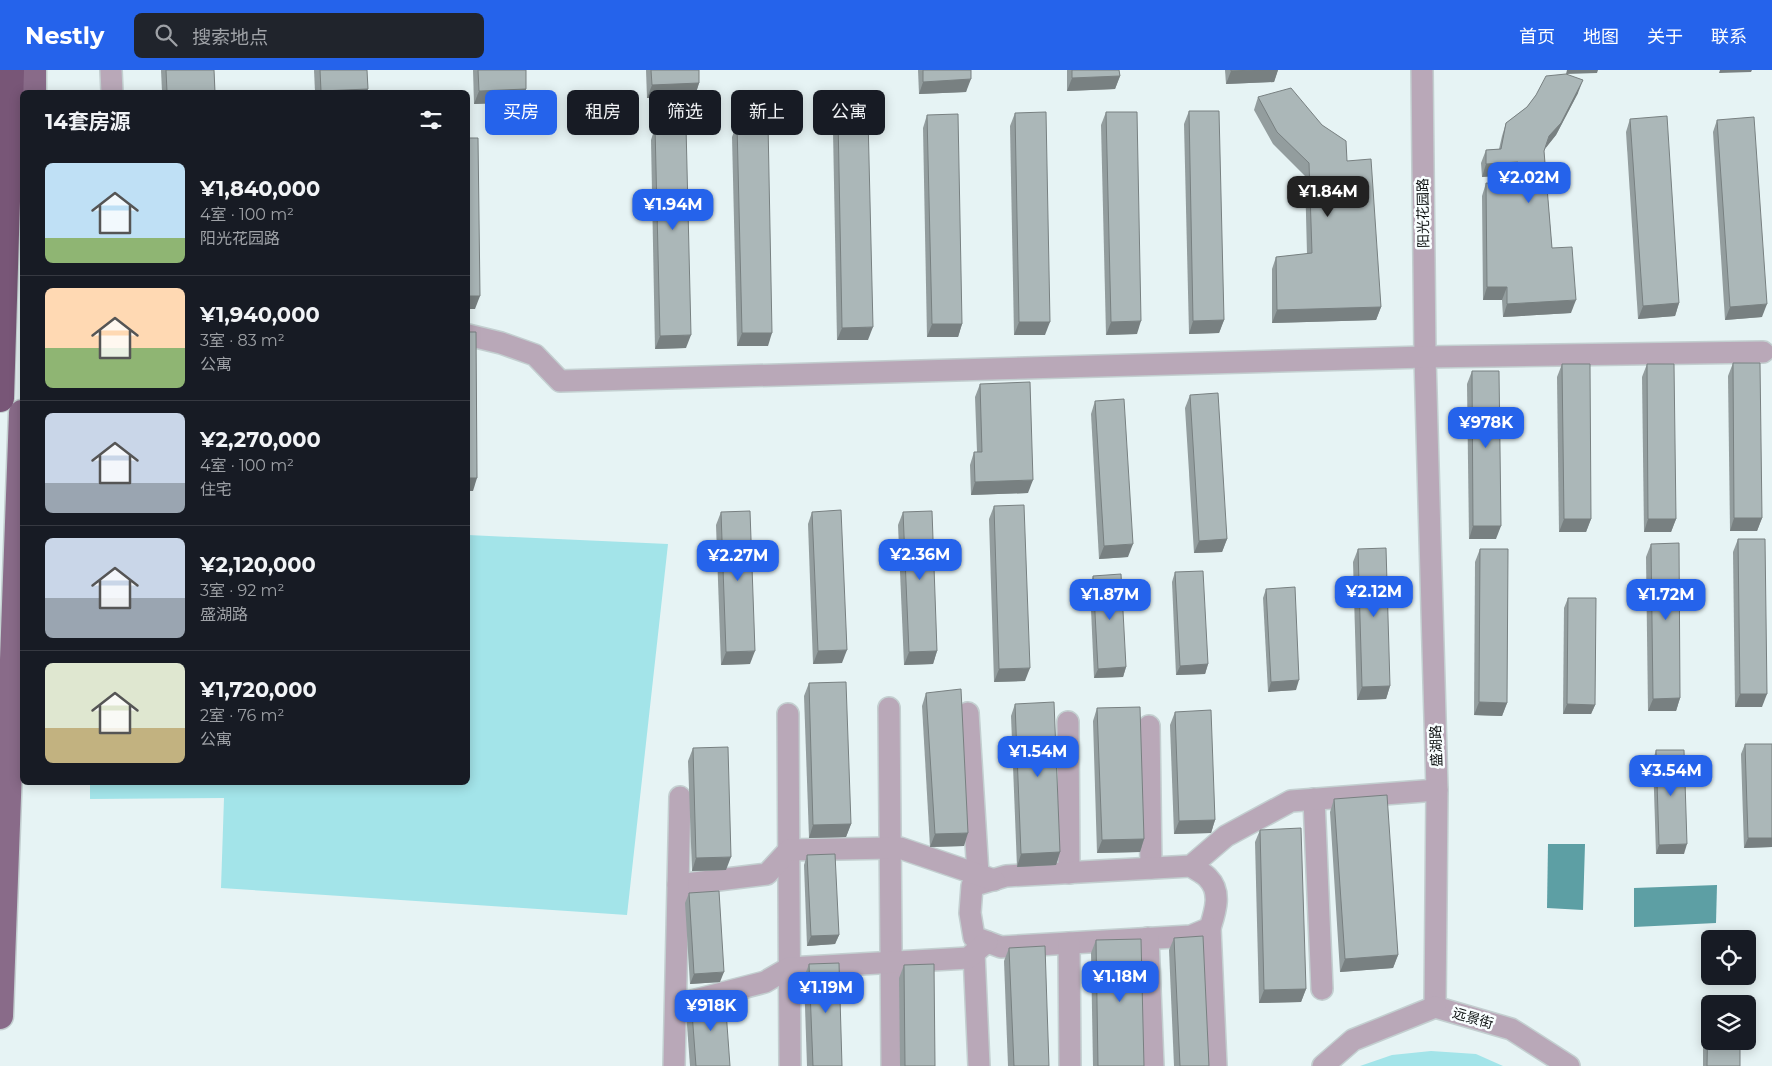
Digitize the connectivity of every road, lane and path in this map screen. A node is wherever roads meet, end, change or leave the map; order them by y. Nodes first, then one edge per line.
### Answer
1 (10, 70) edge
2 (33, 70) edge
3 (111, 70) edge
4 (1422, 70) edge
5 (33, 90) edge
6 (112, 90) edge
7 (470, 335) edge
8 (1764, 352) dead end
9 (1425, 357) junction
10 (0, 398) edge
11 (20, 468) edge
12 (888, 708) dead end
13 (968, 713) dead end
14 (788, 714) dead end
15 (1068, 722) dead end
16 (1149, 726) dead end
17 (1437, 790) junction
18 (680, 797) dead end
19 (1314, 800) junction
20 (890, 848) junction
21 (789, 850) junction
22 (1191, 866) junction
23 (1151, 868) junction
24 (1069, 873) junction
25 (986, 877) junction
26 (678, 885) junction
27 (1210, 928) junction
28 (1148, 938) junction
29 (1069, 942) junction
30 (981, 947) junction
31 (891, 962) junction
32 (790, 968) junction
33 (1322, 989) dead end
34 (676, 1005) junction
35 (1435, 1007) junction
36 (0, 1016) edge
37 (674, 1066) edge
38 (790, 1066) edge
39 (892, 1066) edge
40 (979, 1066) edge
41 (1070, 1066) edge
42 (1153, 1066) edge
43 (1216, 1066) edge
44 (1323, 1066) edge
45 (1549, 1066) edge
46 (1569, 1066) edge

1 - 10 highway
2 - 5 main road
3 - 6 street
4 - 9 street, 阳光花园路
7 - 9 street
8 - 9 street
9 - 17 street, 盛湖路
11 - 36 main road
12 - 20 street
13 - 25 street
14 - 21 street
15 - 24 street
16 - 23 street
17 - 19 street
17 - 35 street, 盛湖路
18 - 26 street
19 - 22 street
19 - 33 street
20 - 21 street
20 - 25 street
20 - 31 street
21 - 26 street
21 - 32 street
22 - 23 street
22 - 27 street
23 - 24 street
24 - 25 street
25 - 30 street
26 - 34 street
27 - 28 street
27 - 43 street
28 - 29 street
28 - 42 street
29 - 30 street
29 - 41 street
30 - 31 street
30 - 40 street
31 - 32 street
31 - 39 street
32 - 34 street
32 - 38 street
34 - 37 street
35 - 44 street
35 - 45 street, 远景街
35 - 46 street, 远景街

